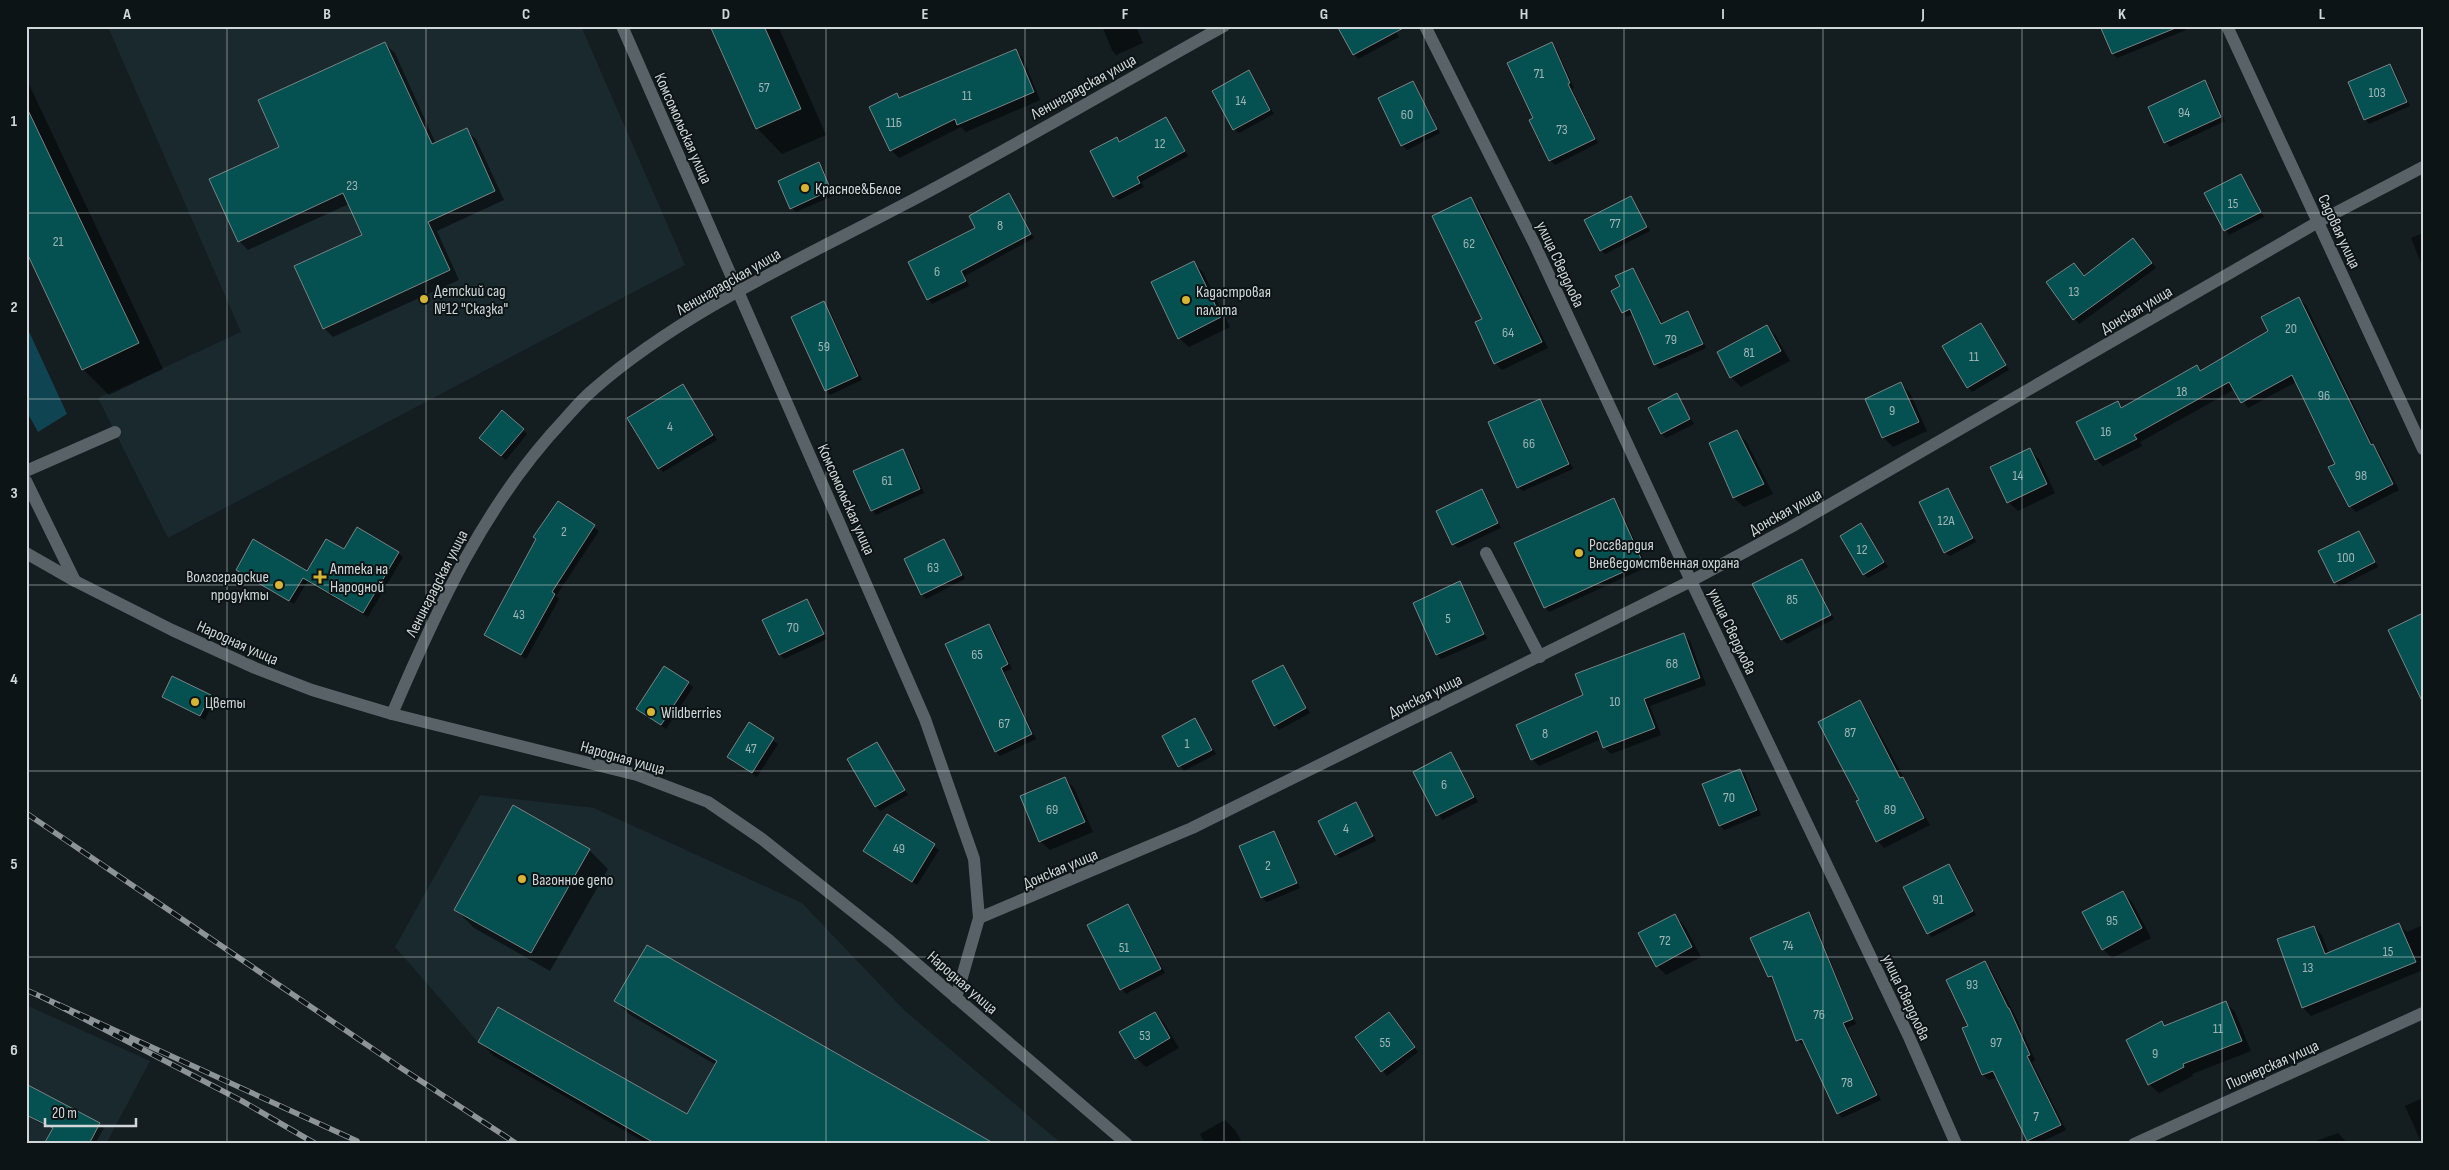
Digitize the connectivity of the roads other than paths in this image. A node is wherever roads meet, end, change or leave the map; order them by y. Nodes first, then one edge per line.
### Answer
1 (622, 26) edge
2 (1224, 26) edge
3 (1425, 26) edge
4 (2227, 26) edge
5 (2423, 167) edge
6 (2318, 222) junction
7 (738, 291) junction
8 (115, 432) dead end
9 (2423, 449) edge
10 (26, 471) edge
11 (26, 481) edge
12 (26, 553) edge
13 (1486, 553) dead end
14 (75, 581) junction
15 (1692, 581) junction
16 (1540, 657) junction
17 (392, 714) junction
18 (979, 918) junction
19 (956, 998) junction
20 (2423, 1013) edge
21 (1127, 1144) edge
22 (1956, 1144) edge
23 (2134, 1144) edge

1 - 7 street, Комсомольская улица
2 - 7 street, Ленинградская улица
3 - 15 street, улица Свердлова
4 - 6 street, Садовая улица
5 - 6 street, Донская улица
6 - 9 street, Садовая улица
6 - 15 street, Донская улица
7 - 17 street, Ленинградская улица
7 - 18 street, Комсомольская улица
8 - 10 street
11 - 14 street
12 - 14 street, Народная улица
13 - 16 street
14 - 17 street, Народная улица
15 - 16 street, Донская улица
15 - 22 street, улица Свердлова
16 - 18 street, Донская улица
17 - 19 street, Народная улица
18 - 19 street, Комсомольская улица
19 - 21 street, Народная улица
20 - 23 street, Пионерская улица

